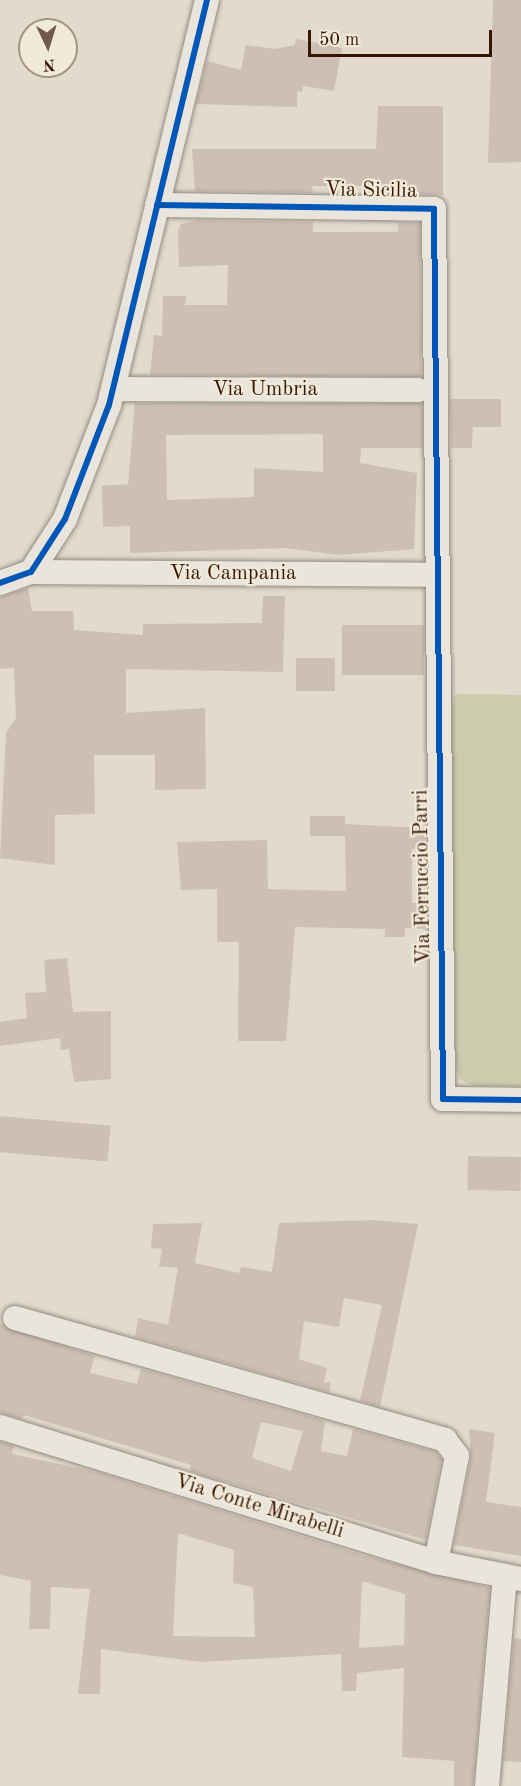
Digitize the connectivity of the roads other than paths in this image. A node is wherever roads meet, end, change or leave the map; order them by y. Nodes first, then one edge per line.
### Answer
1 (207, 0) edge
2 (157, 205) junction
3 (113, 389) junction
4 (428, 393) junction
5 (31, 572) junction
6 (435, 575) junction
7 (0, 584) edge
8 (521, 1100) edge
9 (15, 1318) dead end
10 (0, 1427) edge
11 (436, 1562) junction
12 (513, 1578) edge
13 (487, 1786) edge

1 - 2 street
2 - 3 street
2 - 4 street, Via Sicilia
3 - 4 street, Via Umbria
3 - 5 street
4 - 6 street
5 - 6 street, Via Campania
5 - 7 street
6 - 8 street, Via Ferruccio Parri
9 - 11 street
10 - 11 street, Via Conte Mirabelli
11 - 12 street, Via Conte Mirabelli
12 - 13 street

